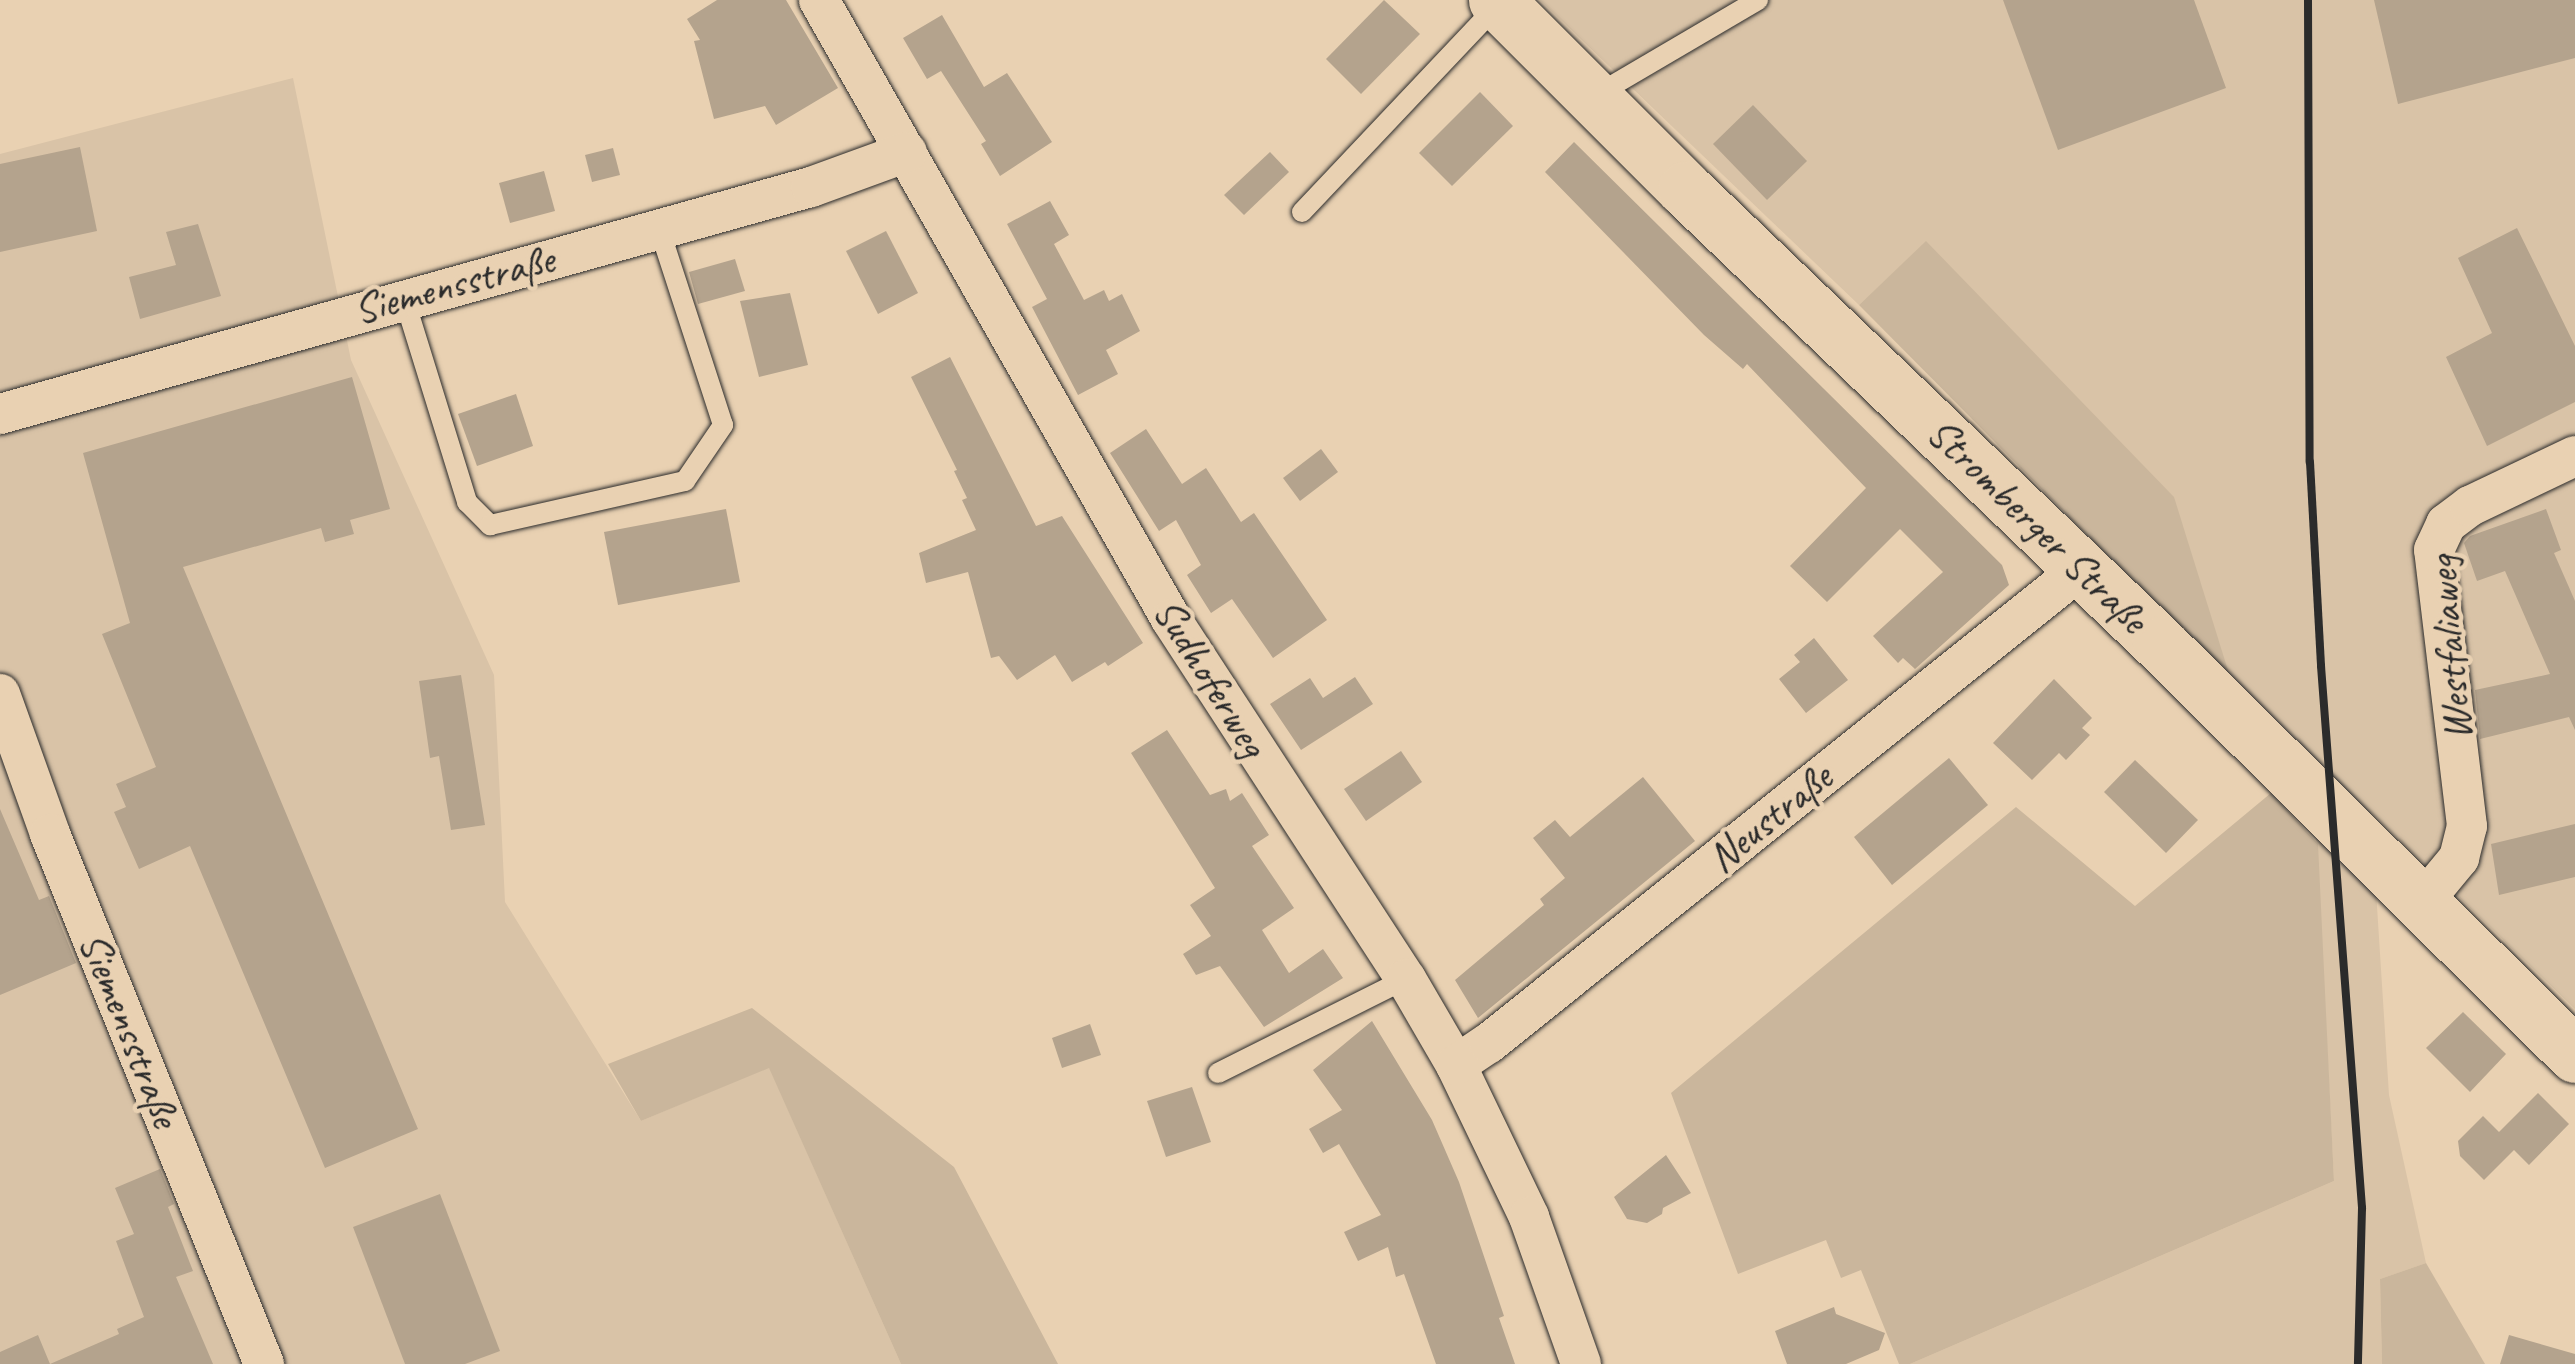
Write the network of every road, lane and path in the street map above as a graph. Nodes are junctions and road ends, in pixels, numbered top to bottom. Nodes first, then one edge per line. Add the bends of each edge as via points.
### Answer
1 (819, 0) edge
2 (1758, 0) edge
3 (1497, 2) edge
4 (1593, 97) junction
5 (907, 152) junction
6 (1302, 212) dead end
7 (659, 228) junction
8 (404, 298) junction
9 (0, 414) edge
10 (2575, 456) edge
11 (2082, 568) junction
12 (0, 694) edge
13 (2421, 904) junction
14 (1406, 979) junction
15 (2575, 1055) edge
16 (1456, 1065) junction
17 (1218, 1073) dead end
18 (264, 1364) edge
19 (1581, 1364) edge

1 - 5 street, Sudhoferweg
2 - 4 lane
3 - 4 main road, Stromberger Straße
3 - 6 lane
4 - 11 main road, Stromberger Straße
5 - 7 street, Siemensstraße via 811,187
5 - 14 street, Sudhoferweg via 1171,619
7 - 8 street, Siemensstraße
7 - 8 lane via 723,425 685,481 490,525 467,502
8 - 9 street, Siemensstraße
10 - 13 street, Westfaliaweg via 2470,506 2446,524 2434,550 2467,826 2459,858
11 - 13 main road, Stromberger Straße
11 - 16 street, Neustraße
12 - 18 street, Siemensstraße
13 - 15 main road, Stromberger Straße
14 - 16 street, Sudhoferweg
14 - 17 lane
16 - 19 street, Sudhoferweg via 1530,1217

